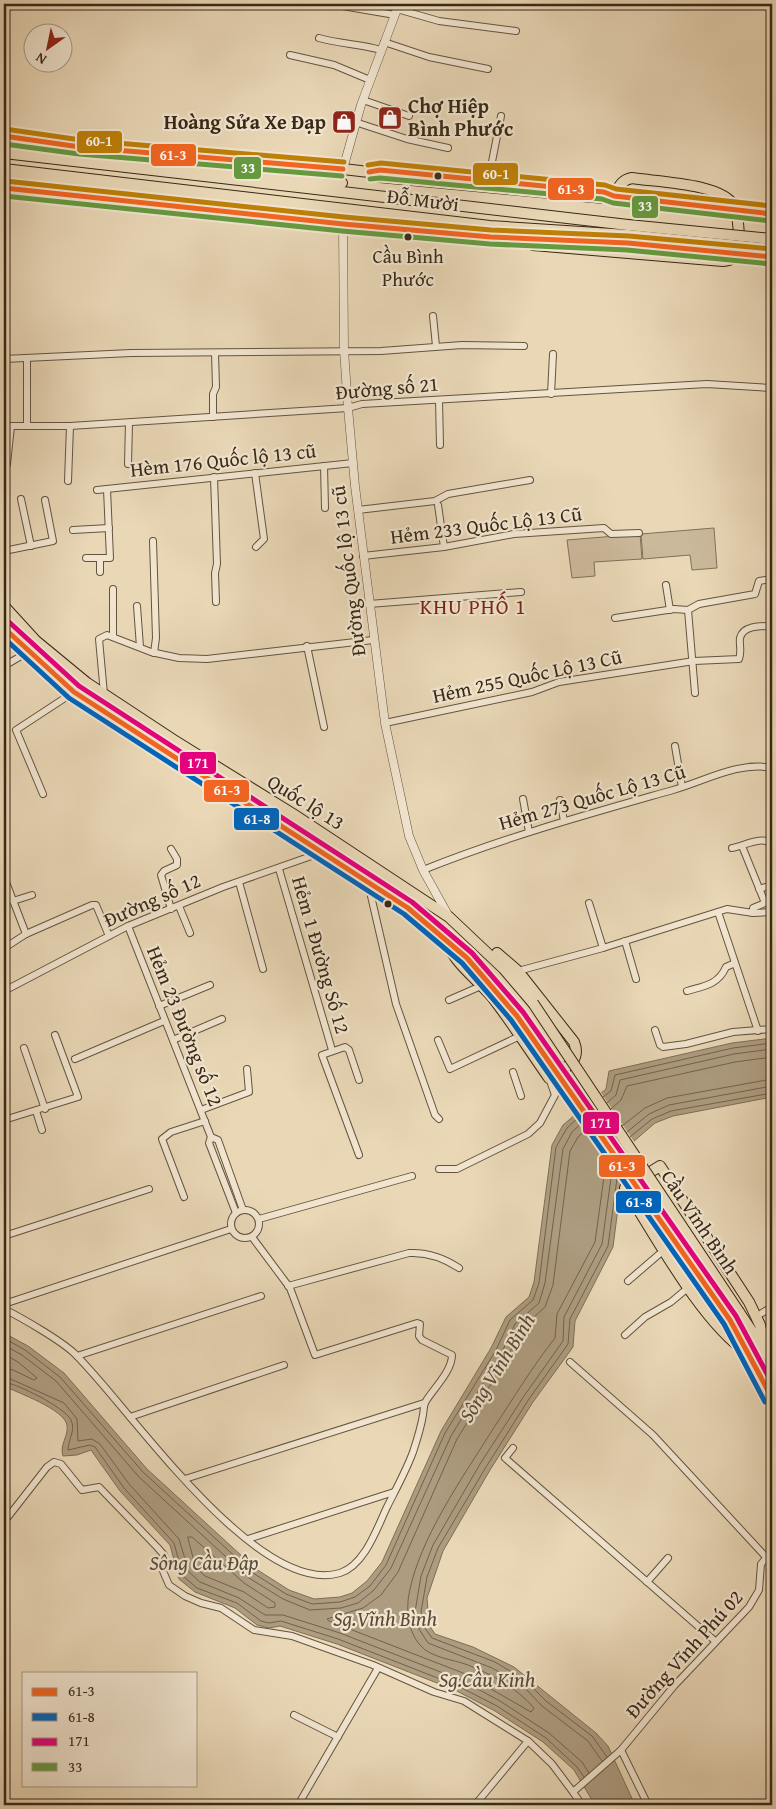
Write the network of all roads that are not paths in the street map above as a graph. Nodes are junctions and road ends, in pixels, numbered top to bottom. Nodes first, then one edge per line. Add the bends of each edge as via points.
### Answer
1 (331, 4) edge
2 (397, 9) edge
3 (516, 31) dead end
4 (319, 38) dead end
5 (383, 46) junction
6 (290, 56) dead end
7 (488, 69) dead end
8 (370, 80) junction
9 (363, 100) junction
10 (409, 116) dead end
11 (501, 116) dead end
12 (356, 122) junction
13 (4, 136) edge
14 (4, 146) edge
15 (448, 148) dead end
16 (4, 153) edge
17 (4, 169) edge
18 (343, 169) junction
19 (187, 170) junction
20 (369, 172) junction
21 (4, 176) edge
22 (488, 182) junction
23 (342, 187) junction
24 (4, 188) edge
25 (184, 195) junction
26 (614, 196) junction
27 (772, 214) edge
28 (344, 216) junction
29 (491, 231) junction
30 (628, 234) junction
31 (772, 239) edge
32 (772, 249) edge
33 (772, 257) edge
34 (433, 316) dead end
35 (436, 346) junction
36 (524, 346) dead end
37 (344, 350) junction
38 (215, 354) junction
39 (553, 354) dead end
40 (27, 358) junction
41 (4, 359) edge
42 (772, 388) edge
43 (551, 394) junction
44 (439, 400) junction
45 (348, 408) junction
46 (213, 417) junction
47 (129, 423) junction
48 (27, 425) junction
49 (4, 426) edge
50 (11, 426) junction
51 (70, 426) junction
52 (440, 445) dead end
53 (352, 463) junction
54 (7, 464) dead end
55 (128, 464) dead end
56 (324, 466) junction
57 (255, 473) junction
58 (214, 478) junction
59 (530, 480) dead end
60 (68, 481) dead end
61 (107, 489) junction
62 (97, 490) dead end
63 (21, 500) dead end
64 (45, 500) dead end
65 (438, 505) dead end
66 (324, 508) dead end
67 (358, 510) junction
68 (109, 528) junction
69 (73, 530) dead end
70 (640, 533) dead end
71 (153, 541) dead end
72 (30, 546) junction
73 (256, 547) dead end
74 (444, 547) junction
75 (4, 551) edge
76 (363, 556) junction
77 (86, 558) dead end
78 (100, 558) junction
79 (100, 572) dead end
80 (772, 579) edge
81 (666, 585) dead end
82 (113, 589) dead end
83 (521, 592) dead end
84 (216, 602) dead end
85 (369, 604) junction
86 (4, 606) edge
87 (137, 606) dead end
88 (670, 610) junction
89 (688, 610) junction
90 (615, 618) dead end
91 (772, 626) edge
92 (4, 628) edge
93 (113, 636) junction
94 (373, 640) junction
95 (306, 646) junction
96 (140, 648) junction
97 (28, 652) junction
98 (154, 653) junction
99 (694, 661) junction
100 (4, 666) edge
101 (74, 692) junction
102 (695, 693) dead end
103 (104, 694) junction
104 (385, 723) junction
105 (324, 727) dead end
106 (675, 746) dead end
107 (772, 768) edge
108 (682, 787) junction
109 (43, 794) dead end
110 (523, 799) dead end
111 (560, 800) dead end
112 (564, 821) junction
113 (529, 832) junction
114 (772, 844) edge
115 (742, 846) junction
116 (732, 848) dead end
117 (171, 849) dead end
118 (320, 853) junction
119 (279, 869) junction
120 (423, 870) junction
121 (4, 877) edge
122 (239, 882) junction
123 (368, 883) junction
124 (772, 885) edge
125 (759, 889) junction
126 (32, 895) dead end
127 (13, 901) junction
128 (589, 903) dead end
129 (179, 906) junction
130 (171, 909) junction
131 (718, 912) junction
132 (772, 912) edge
133 (753, 914) junction
134 (449, 917) junction
135 (128, 926) junction
136 (460, 926) junction
137 (190, 933) dead end
138 (26, 934) junction
139 (443, 934) junction
140 (109, 936) junction
141 (625, 941) junction
142 (6, 947) dead end
143 (603, 948) junction
144 (735, 963) junction
145 (263, 969) dead end
146 (518, 971) junction
147 (636, 978) dead end
148 (210, 984) dead end
149 (481, 986) junction
150 (4, 991) edge
151 (687, 991) dead end
152 (449, 1000) dead end
153 (533, 1003) joint
154 (159, 1006) junction
155 (517, 1016) joint
156 (222, 1019) dead end
157 (164, 1021) junction
158 (772, 1029) edge
159 (655, 1030) dead end
160 (758, 1031) junction
161 (55, 1035) dead end
162 (520, 1036) junction
163 (173, 1040) junction
164 (438, 1040) dead end
165 (24, 1048) dead end
166 (332, 1050) junction
167 (75, 1059) dead end
168 (247, 1069) dead end
169 (513, 1072) dead end
170 (549, 1078) junction
171 (358, 1080) dead end
172 (521, 1096) dead end
173 (45, 1108) junction
174 (201, 1110) junction
175 (36, 1111) junction
176 (4, 1118) edge
177 (439, 1119) dead end
178 (205, 1121) junction
179 (42, 1130) dead end
180 (211, 1137) junction
181 (359, 1155) dead end
182 (439, 1169) dead end
183 (412, 1176) dead end
184 (149, 1189) dead end
185 (184, 1197) dead end
186 (243, 1210) junction
187 (236, 1213) junction
188 (259, 1219) junction
189 (232, 1229) junction
190 (4, 1236) edge
191 (252, 1237) junction
192 (664, 1250) junction
193 (459, 1268) dead end
194 (628, 1281) dead end
195 (288, 1286) junction
196 (689, 1288) junction
197 (261, 1296) dead end
198 (4, 1304) edge
199 (772, 1306) edge
200 (4, 1309) edge
201 (757, 1316) junction
202 (626, 1335) dead end
203 (748, 1353) junction
204 (766, 1353) junction
205 (77, 1356) junction
206 (570, 1362) dead end
207 (772, 1362) edge
208 (284, 1365) dead end
209 (772, 1398) edge
210 (424, 1403) junction
211 (130, 1417) junction
212 (513, 1448) dead end
213 (185, 1479) junction
214 (394, 1492) junction
215 (5, 1517) edge
216 (248, 1539) junction
217 (772, 1551) edge
218 (766, 1557) junction
219 (668, 1558) dead end
220 (647, 1582) junction
221 (715, 1641) junction
222 (378, 1668) junction
223 (294, 1715) dead end
224 (338, 1737) junction
225 (528, 1741) junction
226 (619, 1752) junction
227 (573, 1792) junction
228 (298, 1805) edge
229 (475, 1805) edge
230 (582, 1805) edge
231 (648, 1805) edge

1 - 2 street
2 - 3 street via 447,23
2 - 5 street
4 - 5 street via 350,45
5 - 7 street
5 - 8 street
6 - 8 street via 334,65
8 - 9 street
9 - 10 street
9 - 12 street
11 - 22 street
12 - 15 street via 406,139
12 - 18 street
13 - 18 highway, Đỗ Mười via 80,146
14 - 19 highway
16 - 19 highway
17 - 25 highway
18 - 20 highway, Đỗ Mười
18 - 23 highway
19 - 23 highway, Đỗ Mười
20 - 22 highway, Đỗ Mười via 380,170
20 - 26 highway, Đỗ Mười via 390,178 604,198
21 - 25 highway
22 - 26 highway, Đỗ Mười via 604,192
23 - 30 highway, Đỗ Mười
24 - 28 highway, Đỗ Mười
25 - 28 highway, Đỗ Mười
26 - 27 highway, Đỗ Mười, bridge
26 - 29 highway via 620,184 632,178 714,191 729,199 734,206 739,246 735,258 723,261 519,244
28 - 29 highway, Đỗ Mười
28 - 29 highway, Đỗ Mười via 465,234
28 - 37 street, Đường Quốc lộ 13 cũ
29 - 30 highway, Đỗ Mười
30 - 31 highway, bridge
30 - 32 highway, bridge
30 - 33 highway, bridge
34 - 35 street
35 - 36 street
35 - 37 street via 381,351
37 - 38 street
37 - 45 street, Đường Quốc lộ 13 cũ
38 - 40 street via 131,353
38 - 46 street
39 - 43 street
40 - 41 street
40 - 48 street
42 - 43 street, Đường số 21 via 707,384
43 - 44 street, Đường số 21
44 - 45 street, Đường số 21 via 362,404
44 - 52 street
45 - 46 street, Đường số 21
45 - 53 street, Đường Quốc lộ 13 cũ
46 - 47 street, Đường số 21
47 - 51 street, Đường số 21
47 - 55 street
48 - 50 street, Đường số 21
48 - 51 street, Đường số 21
49 - 50 street, Đường số 21
50 - 54 street
51 - 60 street
53 - 56 street, Hèm 176 Quốc lộ 13 cũ
53 - 67 street, Đường Quốc lộ 13 cũ
56 - 57 street, Hèm 176 Quốc lộ 13 cũ
56 - 66 street
57 - 58 street, Hèm 176 Quốc lộ 13 cũ
57 - 73 street via 264,539
58 - 61 street, Hèm 176 Quốc lộ 13 cũ
58 - 84 street
59 - 67 street via 448,494 435,501
61 - 62 street, Hèm 176 Quốc lộ 13 cũ
61 - 68 street
63 - 72 street
64 - 72 street via 53,541
65 - 74 street
67 - 76 street, Đường Quốc lộ 13 cũ
68 - 69 street
68 - 78 street via 110,558
70 - 74 street, Hẻm 233 Quốc Lộ 13 Cũ via 611,534 604,528 514,534
71 - 98 street
72 - 75 street
74 - 76 street, Hẻm 233 Quốc Lộ 13 Cũ
76 - 85 street, Đường Quốc lộ 13 cũ
77 - 78 street
78 - 79 street
80 - 89 street via 759,581 754,594 699,604
81 - 88 street
82 - 93 street
83 - 85 street
85 - 94 street, Đường Quốc lộ 13 cũ
86 - 103 highway, Quốc lộ 13 via 36,641
87 - 96 street
88 - 89 street
88 - 90 street
89 - 99 street
91 - 99 street, Hẻm 255 Quốc Lộ 13 Cũ via 755,626 744,631 740,637 739,658
92 - 97 highway, Quốc lộ 13
93 - 96 street
93 - 103 street via 99,639
94 - 95 street
94 - 104 street, Đường Quốc lộ 13 cũ
95 - 98 street via 207,659
95 - 105 street
96 - 98 street
97 - 100 street
97 - 101 highway, Quốc lộ 13
99 - 102 street
99 - 104 street, Hẻm 255 Quốc Lộ 13 Cũ via 560,682 532,692
101 - 109 street via 16,730
101 - 118 highway, Quốc lộ 13
103 - 134 highway, Quốc lộ 13
104 - 120 street, Đường Quốc lộ 13 cũ via 409,836
106 - 108 street
107 - 108 street, Hẻm 273 Quốc Lộ 13 Cũ via 762,766 733,770
108 - 112 street, Hẻm 273 Quốc Lộ 13 Cũ
110 - 113 street
111 - 112 street
112 - 113 street, Hẻm 273 Quốc Lộ 13 Cũ
113 - 120 street, Hẻm 273 Quốc Lộ 13 Cũ via 484,845
114 - 115 street via 768,840 760,840
115 - 116 street
115 - 125 street
117 - 130 street via 177,865 161,875
118 - 119 street, Đường số 12
118 - 123 highway, Quốc lộ 13
119 - 122 street, Đường số 12
119 - 166 street, Hẻm 1 Đường Số 12
120 - 134 street, Đường Quốc lộ 13 cũ
121 - 127 street
122 - 129 street, Đường số 12
122 - 145 street
123 - 139 highway, Quốc lộ 13
123 - 177 street via 400,1019 435,1116
124 - 125 street
125 - 133 street via 765,903 754,908
126 - 127 street
127 - 138 street
128 - 143 street
129 - 130 street, Đường số 12
129 - 137 street
130 - 135 street, Đường số 12
131 - 133 street via 727,909
131 - 141 street
131 - 144 street
132 - 133 street
134 - 136 highway, Quốc lộ 13
135 - 140 street, Đường số 12
135 - 154 street, Hẻm 23 Đường số 12
136 - 146 highway via 478,936
136 - 153 highway, Quốc lộ 13
138 - 140 street via 96,905
138 - 142 street
139 - 149 highway via 448,950
139 - 155 highway, Quốc lộ 13 via 496,986
140 - 150 street, Đường số 12
141 - 143 street
141 - 147 street
143 - 146 street
144 - 151 street via 726,967 713,984
144 - 160 street
146 - 170 highway via 578,1050 574,1060
148 - 154 street
149 - 152 street
149 - 162 highway
153 - 204 highway, Cầu Vĩnh Bình, bridge
154 - 157 street, Hẻm 23 Đường số 12
155 - 203 highway, Cầu Vĩnh Bình, bridge via 730,1320
156 - 163 street
157 - 163 street, Hẻm 23 Đường số 12
157 - 167 street
158 - 160 street
159 - 160 street via 663,1047 734,1032
161 - 173 street via 78,1097
162 - 164 street via 450,1070
162 - 170 highway
163 - 174 street, Hẻm 23 Đường số 12
165 - 173 street
166 - 171 street, Hẻm 1 Đường Số 12 via 345,1047 349,1050
166 - 181 street, Hẻm 1 Đường Số 12 via 322,1055
168 - 174 street via 249,1092
169 - 172 street
170 - 182 street via 555,1095 540,1123 528,1134 457,1169
173 - 175 street
174 - 178 street, Hẻm 23 Đường số 12
175 - 176 street
175 - 179 street
178 - 180 street, Hẻm 23 Đường số 12
178 - 185 street via 171,1132 162,1139
180 - 186 street via 218,1140
180 - 187 street via 209,1143
183 - 188 street
184 - 190 street
186 - 187 street
186 - 188 street via 254,1212
187 - 189 street via 232,1218
188 - 191 street via 260,1227
189 - 191 street via 238,1237
189 - 198 street
191 - 195 street
192 - 194 street
192 - 196 highway
192 - 201 highway via 625,1188 660,1166
193 - 195 street via 421,1252 408,1253
195 - 210 street via 315,1356 420,1324 422,1340 452,1356
196 - 202 street via 645,1317
196 - 203 highway via 719,1327
197 - 205 street
199 - 201 street
200 - 205 street
201 - 204 highway
203 - 209 highway, Cầu Vĩnh Bình
204 - 207 highway, Cầu Vĩnh Bình
205 - 211 street
206 - 218 street via 653,1435
208 - 211 street
210 - 213 street
210 - 214 street via 424,1415 413,1453
211 - 213 street
212 - 220 street via 505,1458
213 - 216 street
214 - 216 street
214 - 216 street via 360,1559 340,1573 323,1574 294,1568
215 - 222 street via 47,1467 58,1462 82,1490 99,1487 157,1547 164,1555 163,1571 169,1585 185,1596 221,1608 254,1630 292,1636
217 - 218 street
218 - 221 street, Đường Vĩnh Phú 02 via 761,1564 760,1590 755,1600
219 - 220 street
220 - 221 street
221 - 226 street, Đường Vĩnh Phú 02
222 - 224 street
222 - 225 street via 434,1692 464,1700
223 - 224 street
224 - 228 street
225 - 227 street via 552,1764
225 - 229 street
226 - 227 street, Đường Vĩnh Phú 02
226 - 231 street
227 - 230 street

